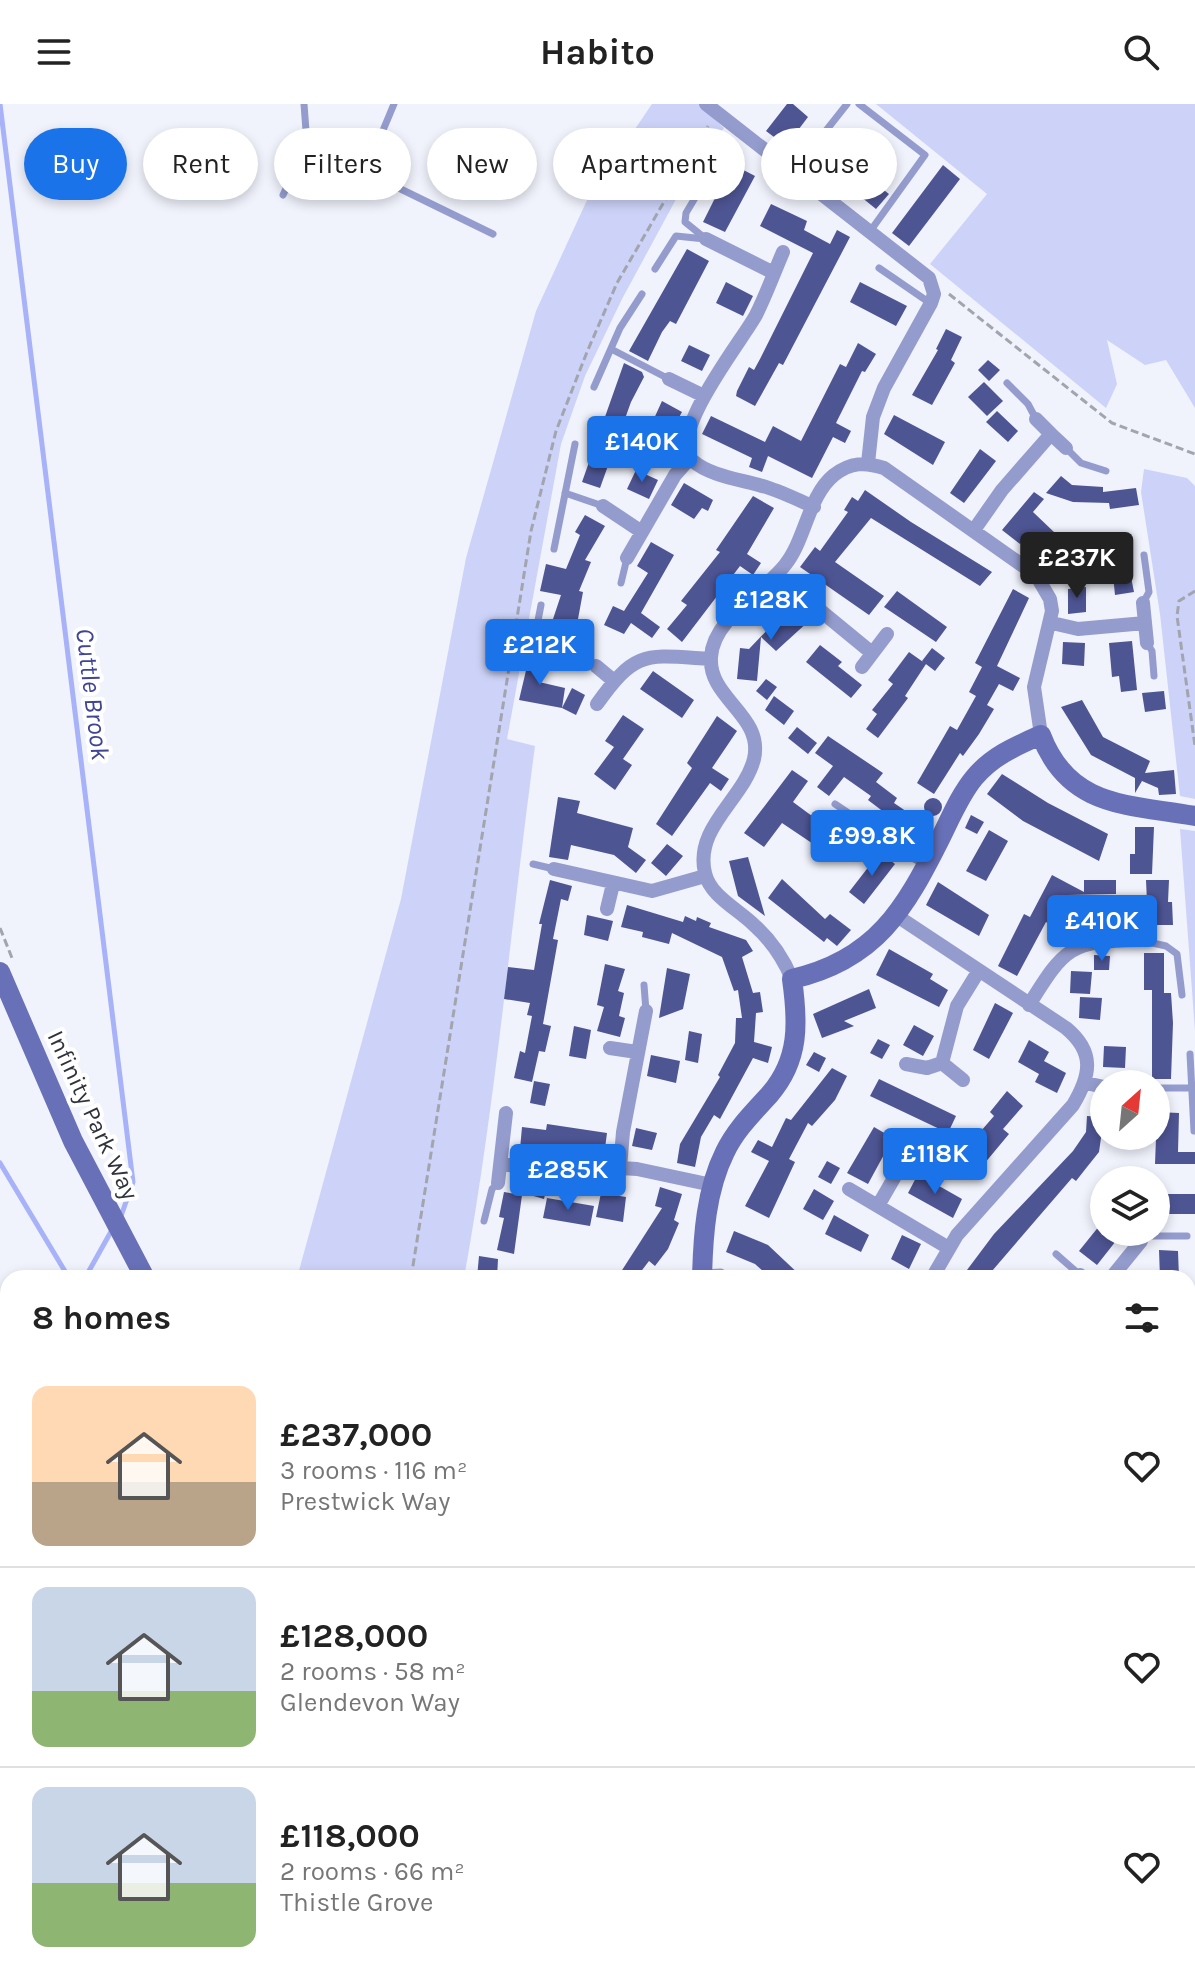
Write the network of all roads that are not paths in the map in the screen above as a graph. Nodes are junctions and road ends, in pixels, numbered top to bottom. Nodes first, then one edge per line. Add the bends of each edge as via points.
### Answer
1 (304, 104) edge
2 (394, 104) edge
3 (847, 104) edge
4 (859, 104) edge
5 (712, 109) edge
6 (306, 128) edge
7 (828, 128) edge
8 (761, 146) edge
9 (694, 200) edge
10 (832, 200) edge
11 (871, 230) junction
12 (493, 234) dead end
13 (706, 239) junction
14 (783, 252) dead end
15 (879, 268) dead end
16 (655, 269) dead end
17 (774, 273) junction
18 (642, 294) dead end
19 (931, 303) junction
20 (613, 350) junction
21 (669, 379) joint
22 (1007, 383) dead end
23 (594, 387) dead end
24 (704, 396) junction
25 (1036, 419) joint
26 (1051, 434) junction
27 (575, 444) dead end
28 (1066, 448) joint
29 (690, 458) junction
30 (868, 463) junction
31 (1106, 471) dead end
32 (565, 493) junction
33 (603, 506) joint
34 (814, 507) junction
35 (974, 530) junction
36 (642, 532) junction
37 (554, 549) dead end
38 (1144, 555) dead end
39 (627, 558) joint
40 (777, 575) junction
41 (621, 583) dead end
42 (1143, 603) joint
43 (541, 605) dead end
44 (1052, 623) junction
45 (1145, 623) junction
46 (887, 634) dead end
47 (1147, 643) joint
48 (872, 653) junction
49 (710, 659) junction
50 (596, 666) joint
51 (862, 667) dead end
52 (1154, 676) dead end
53 (614, 681) junction
54 (597, 704) dead end
55 (1041, 735) junction
56 (835, 804) dead end
57 (1195, 816) edge
58 (893, 843) joint
59 (928, 863) junction
60 (533, 864) dead end
61 (554, 869) joint
62 (705, 876) junction
63 (613, 884) junction
64 (607, 909) dead end
65 (1108, 914) dead end
66 (897, 916) junction
67 (1139, 940) joint
68 (1108, 941) junction
69 (0, 972) edge
70 (978, 972) junction
71 (792, 979) junction
72 (644, 985) dead end
73 (1182, 995) dead end
74 (1029, 1005) junction
75 (646, 1011) joint
76 (610, 1048) dead end
77 (637, 1052) junction
78 (1190, 1054) dead end
79 (942, 1063) junction
80 (906, 1064) dead end
81 (963, 1080) dead end
82 (1086, 1083) junction
83 (1090, 1084) edge
84 (1170, 1088) edge
85 (1190, 1088) junction
86 (506, 1113) dead end
87 (1194, 1131) edge
88 (906, 1158) dead end
89 (502, 1164) junction
90 (620, 1168) junction
91 (894, 1178) joint
92 (498, 1183) joint
93 (712, 1185) junction
94 (849, 1189) dead end
95 (879, 1204) junction
96 (484, 1221) dead end
97 (1170, 1236) edge
98 (1187, 1236) dead end
99 (1137, 1246) edge
100 (947, 1247) junction
101 (1056, 1254) dead end
102 (141, 1270) edge
103 (703, 1270) edge
104 (936, 1270) edge
105 (1075, 1270) edge
106 (1117, 1270) edge

1 - 6 lane
2 - 12 lane via 371,159 374,176
3 - 7 lane
4 - 11 lane via 925,155
5 - 8 street
9 - 13 lane via 685,222
10 - 11 street
11 - 19 street via 929,278
13 - 16 lane via 676,236
13 - 17 street
14 - 17 street
15 - 19 lane
17 - 24 street via 741,340
18 - 20 lane
19 - 30 street via 884,388 873,417
20 - 21 lane
20 - 23 lane
21 - 24 street
22 - 25 lane
24 - 29 street via 687,437
25 - 26 street
26 - 28 street
26 - 35 street
27 - 32 lane
28 - 31 lane via 1081,463
29 - 34 street
29 - 36 street
30 - 34 street via 855,463 833,476
30 - 35 street via 884,468
32 - 33 lane
32 - 37 lane
33 - 36 street
34 - 40 street via 799,546
35 - 44 street via 1036,575 1050,599
36 - 39 street
38 - 42 lane via 1149,592
39 - 41 lane
40 - 48 street
40 - 49 street via 717,636
42 - 45 street
43 - 50 lane via 538,645
44 - 45 street via 1078,629
44 - 55 street via 1034,687
45 - 47 street
46 - 48 street
47 - 52 lane
48 - 51 street
49 - 53 street via 641,659
49 - 62 street via 718,688 748,721 755,745 749,771 709,836
50 - 53 street
53 - 54 street
55 - 57 street via 1061,770 1092,794 1119,806
55 - 59 street via 1005,751 974,778
56 - 58 lane
58 - 59 street
59 - 66 street
60 - 61 lane
61 - 63 street
62 - 63 street via 652,891
62 - 71 street via 768,939
63 - 64 street
65 - 68 street
66 - 70 street
66 - 71 street via 847,960
67 - 68 street
67 - 73 lane via 1177,954
68 - 74 street via 1068,951
69 - 102 street, Infinity Park Way via 73,1141
70 - 74 street
70 - 79 street via 957,1006
71 - 93 street via 797,1035 787,1069 733,1137
72 - 75 lane
74 - 82 street via 1076,1036 1087,1057
75 - 77 street
76 - 77 street
77 - 90 street
78 - 85 lane
79 - 80 street via 927,1068
79 - 81 street
82 - 83 street
82 - 100 street via 1073,1105
84 - 85 lane
85 - 87 lane
86 - 89 street
88 - 91 lane
89 - 90 street via 585,1176
89 - 92 street
90 - 93 street
91 - 95 street
92 - 96 lane
93 - 103 street
94 - 95 street
95 - 100 street
97 - 98 lane
99 - 106 street
100 - 104 street
101 - 105 lane

